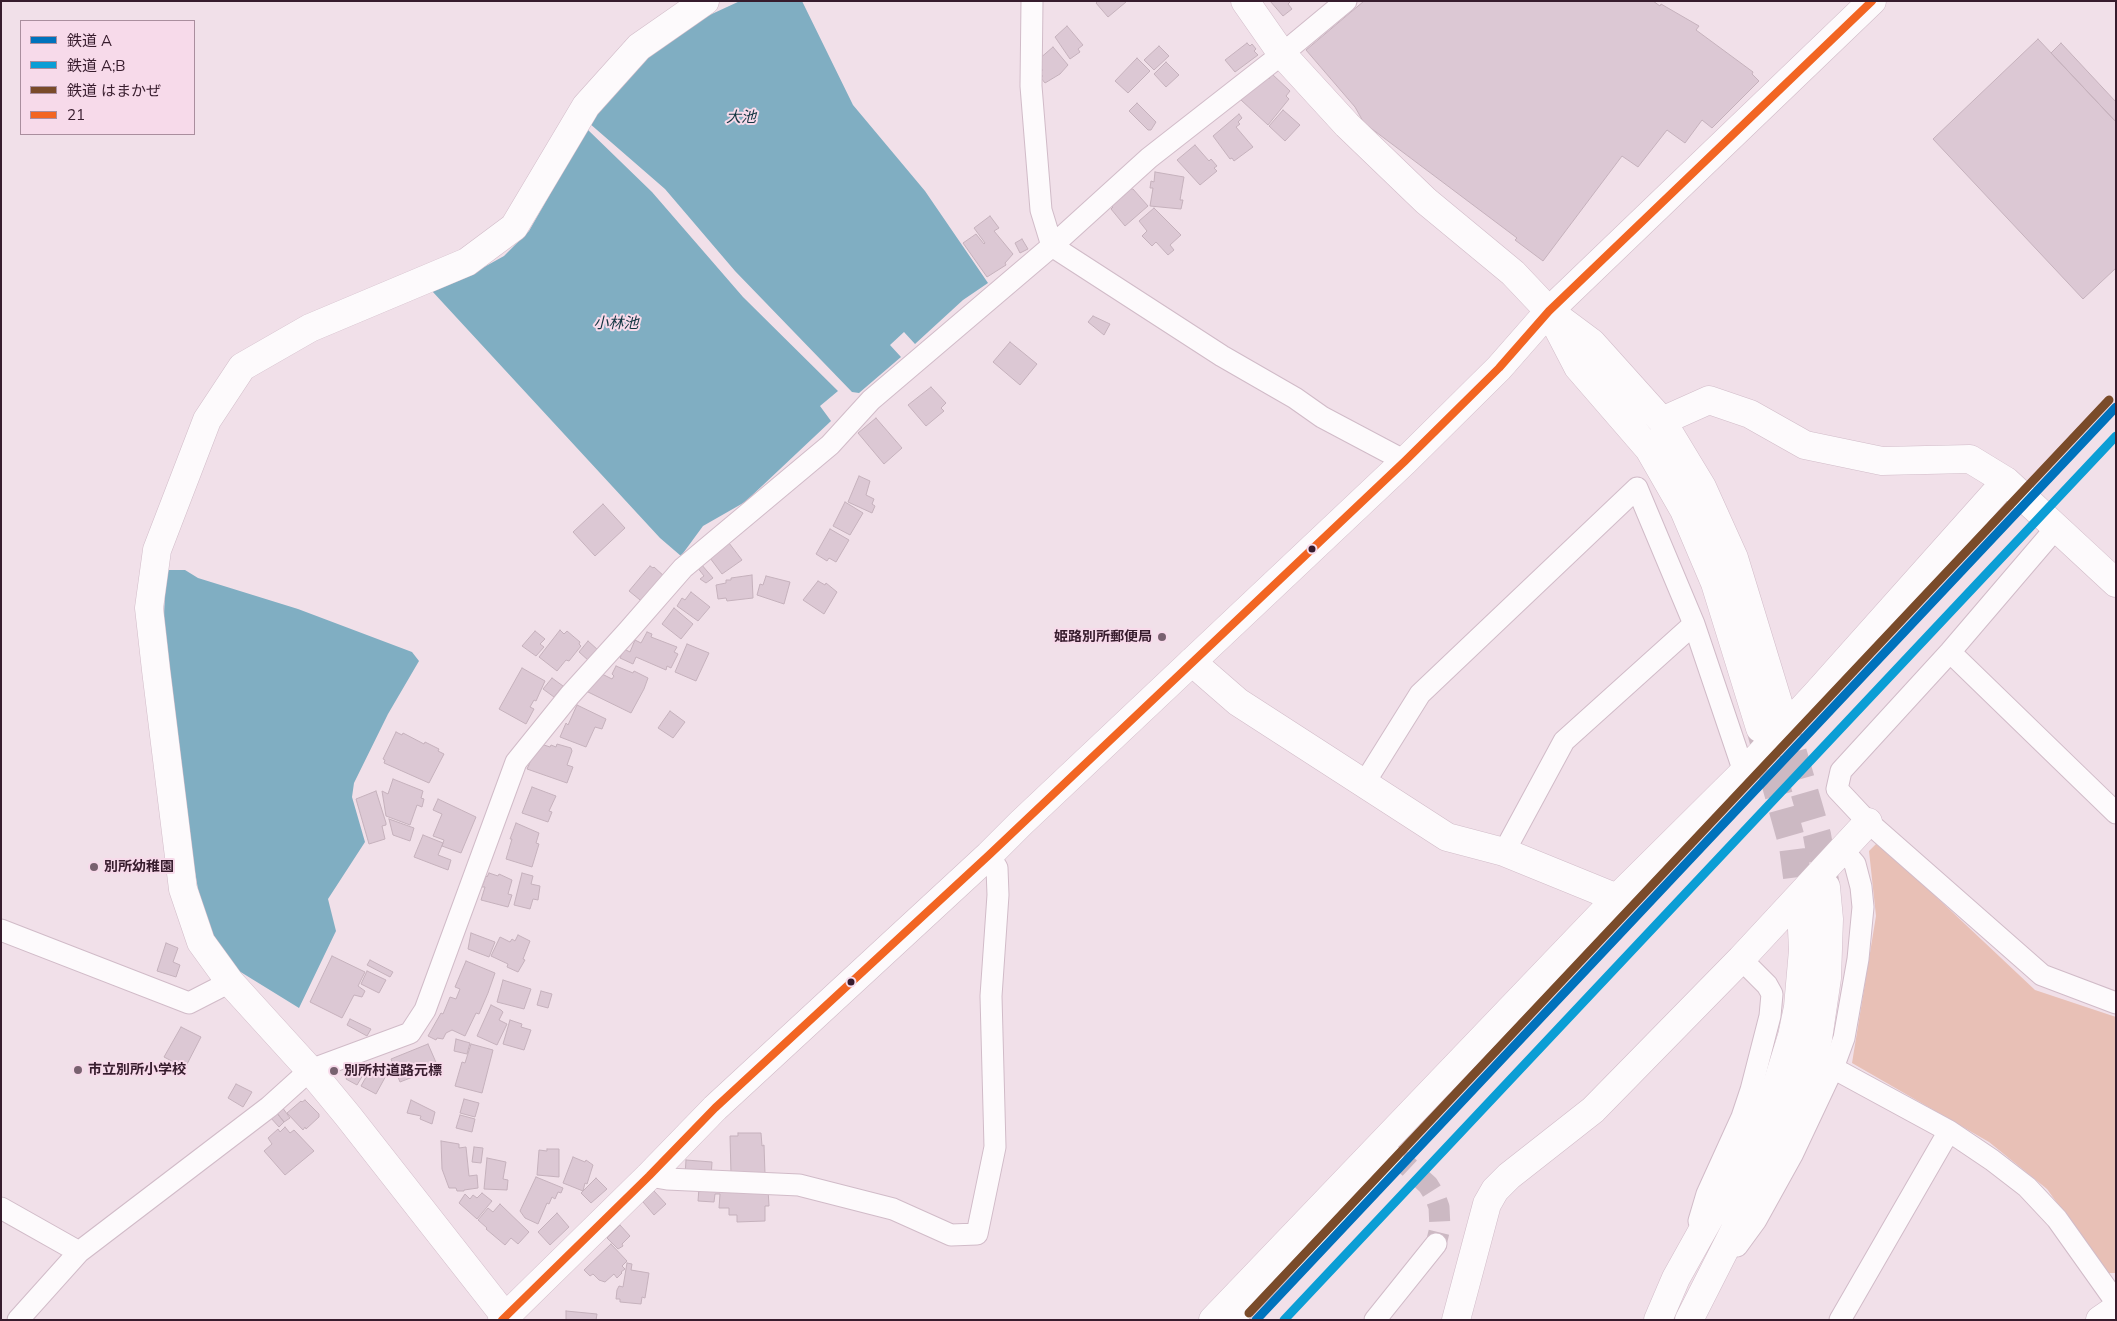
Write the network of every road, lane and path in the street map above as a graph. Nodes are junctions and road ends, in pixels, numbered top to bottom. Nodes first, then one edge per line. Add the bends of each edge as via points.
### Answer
1 (705, 1) edge
2 (1032, 1) edge
3 (1245, 1) edge
4 (1346, 1) edge
5 (1872, 1) edge
6 (1282, 54) junction
7 (1052, 246) junction
8 (1549, 311) junction
9 (1662, 422) junction
10 (1404, 461) junction
11 (2006, 481) junction
12 (2056, 528) junction
13 (2116, 583) edge
14 (1694, 624) junction
15 (1950, 652) junction
16 (1192, 662) junction
17 (1781, 712) tunnel mouth
18 (1760, 728) tunnel mouth
19 (1744, 772) junction
20 (1365, 782) junction
21 (2116, 814) edge
22 (1868, 822) junction
23 (1843, 850) junction
24 (1504, 852) junction
25 (989, 855) junction
26 (1826, 887) tunnel mouth
27 (1617, 898) junction
28 (1801, 908) tunnel mouth
29 (1, 930) edge
30 (1741, 959) junction
31 (230, 982) junction
32 (2116, 1003) edge
33 (1833, 1068) junction
34 (310, 1070) junction
35 (1949, 1132) junction
36 (1393, 1156) dead end
37 (649, 1176) junction
38 (1, 1208) edge
39 (1436, 1244) tunnel mouth
40 (1692, 1246) junction
41 (79, 1252) junction
42 (1706, 1284) junction
43 (2116, 1302) edge
44 (2116, 1309) edge
45 (505, 1319) edge
46 (18, 1320) edge
47 (1213, 1320) edge
48 (1233, 1320) edge
49 (1376, 1320) edge
50 (1456, 1320) edge
51 (1658, 1320) edge
52 (1689, 1320) edge
53 (1840, 1320) edge
54 (2100, 1320) edge

1 - 31 main road via 639,47 586,106 514,227 467,262 310,328 242,367 207,420 157,550 149,608 183,889 202,942
2 - 7 street via 1031,86 1041,210
3 - 6 main road
4 - 6 street
5 - 8 main road
6 - 7 street via 1150,158
6 - 8 main road via 1347,125 1426,201 1513,273
7 - 10 street via 1222,356 1322,417
7 - 34 street via 871,400 830,445 683,568 570,695 516,762 425,1010 410,1033
8 - 9 main road via 1592,343
8 - 10 main road via 1499,368
8 - 18 main road via 1578,367 1649,449 1684,510 1715,583
9 - 11 main road via 1709,400 1750,414 1804,446 1882,461 1970,459
9 - 17 main road via 1702,487 1734,558
10 - 16 main road
11 - 12 main road
11 - 19 main road
12 - 13 main road
12 - 15 street
14 - 19 street
14 - 20 street via 1637,488 1420,694
14 - 24 street via 1564,741
15 - 21 street
15 - 22 street via 1841,771 1838,789
16 - 20 main road via 1238,702
16 - 25 main road
19 - 27 main road
20 - 24 main road via 1447,837
22 - 23 main road
22 - 32 street via 2042,975
23 - 30 main road
23 - 33 street via 1855,864 1861,887 1862,931 1844,1038
24 - 27 main road
25 - 37 main road via 715,1108
25 - 37 street via 997,868 998,895 991,996 994,1147 977,1234 951,1235 893,1209 799,1185 667,1180
26 - 42 main road via 1829,919 1827,978 1818,1039 1808,1073 1784,1133
27 - 47 main road
28 - 40 main road via 1801,978 1794,1026 1784,1063 1761,1123
29 - 31 street via 189,1003
30 - 40 street via 1772,994 1770,1016 1742,1117 1707,1194
30 - 50 main road via 1594,1110 1508,1176 1495,1190 1487,1204
31 - 34 main road
33 - 35 street
33 - 42 street via 1792,1155 1756,1220
34 - 41 street via 269,1107
34 - 45 main road
35 - 43 street via 2027,1187 2057,1219
35 - 53 street
36 - 48 street
37 - 45 main road
38 - 41 street
39 - 49 street
40 - 51 main road
41 - 46 street
42 - 52 main road
44 - 54 main road

